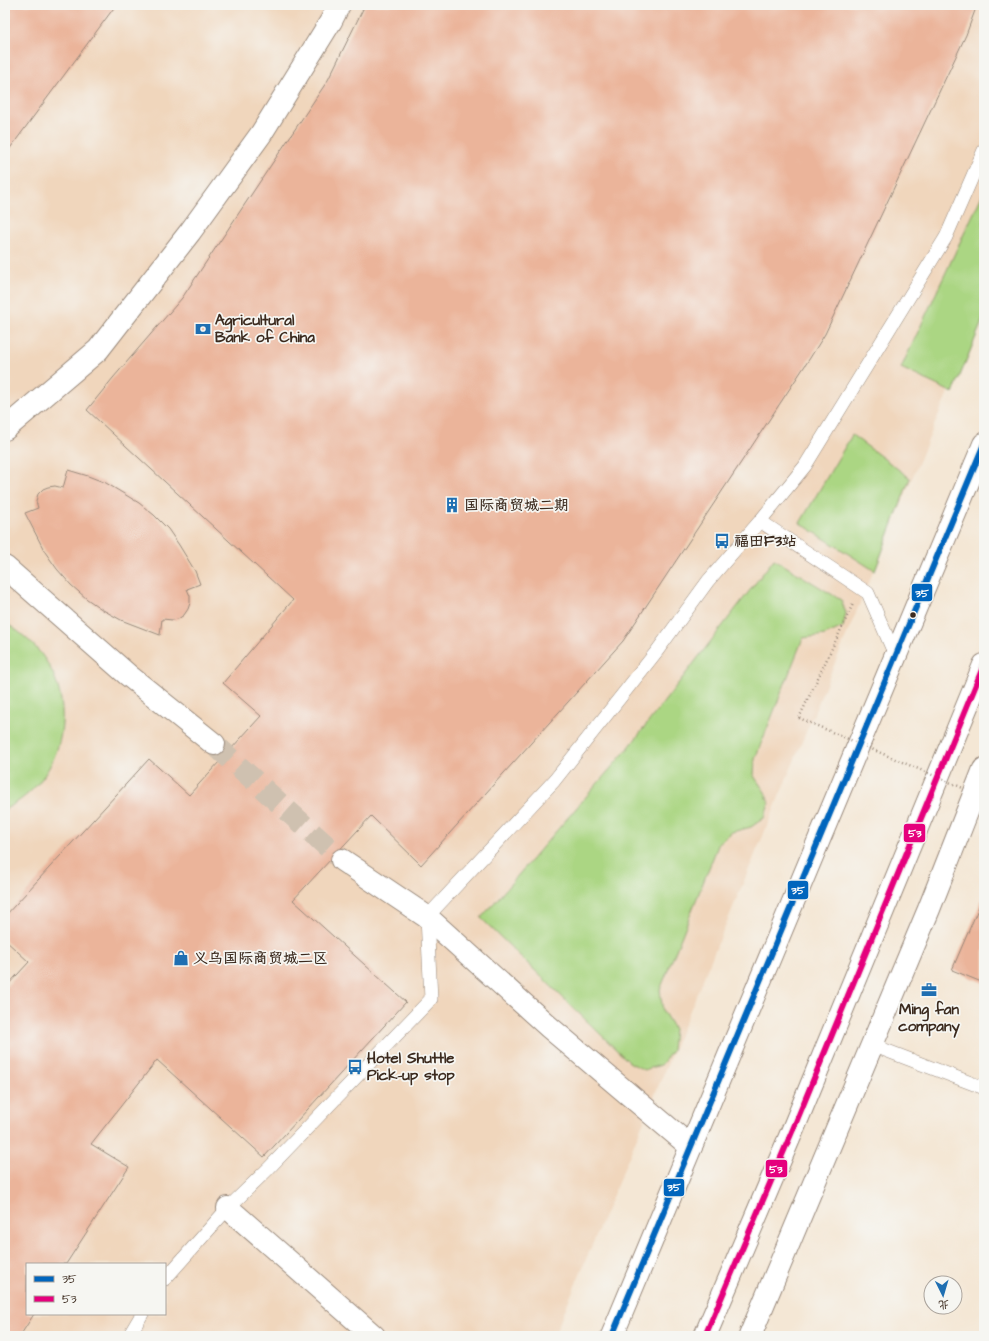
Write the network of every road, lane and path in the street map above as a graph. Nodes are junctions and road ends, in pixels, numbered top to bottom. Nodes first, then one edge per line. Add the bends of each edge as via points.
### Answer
1 (339, 5) edge
2 (984, 150) edge
3 (5, 429) edge
4 (984, 444) edge
5 (760, 521) junction
6 (5, 567) edge
7 (861, 588) junction
8 (896, 655) junction
9 (984, 665) edge
10 (214, 744) tunnel mouth
11 (984, 769) edge
12 (963, 788) dead end
13 (342, 860) tunnel mouth
14 (427, 917) junction
15 (872, 1044) junction
16 (984, 1088) edge
17 (691, 1147) junction
18 (228, 1208) junction
19 (166, 1278) edge
20 (141, 1315) edge
21 (129, 1336) edge
22 (374, 1336) edge
23 (612, 1336) edge
24 (705, 1336) edge
25 (750, 1336) edge

1 - 3 street via 261,134 190,232 103,344
2 - 5 lane via 946,237 805,466
4 - 8 street
5 - 7 lane
5 - 14 lane via 708,581 657,651 554,781
6 - 10 street via 128,675
7 - 8 lane via 868,593
7 - 12 path, bridge via 799,718
8 - 17 street
9 - 24 street
11 - 15 street
13 - 14 street
14 - 17 street via 549,1027
14 - 18 lane via 431,1000
15 - 16 lane
15 - 25 street
17 - 23 street
18 - 19 lane
18 - 22 street
20 - 21 lane

